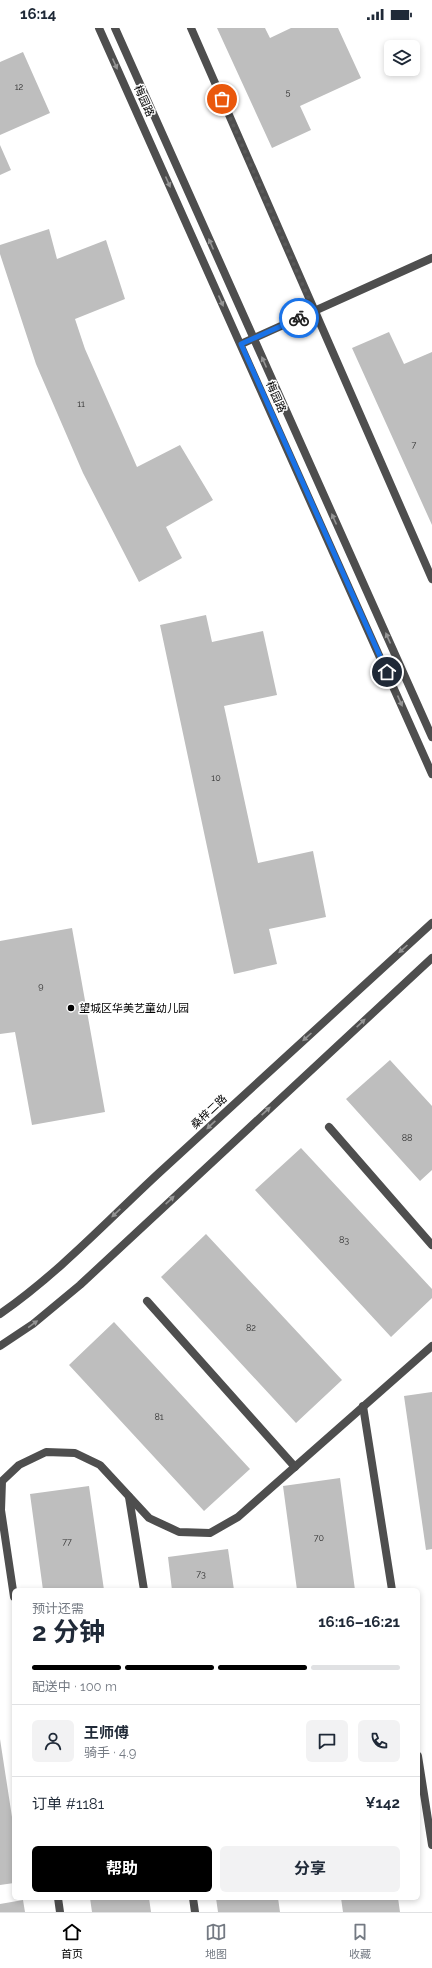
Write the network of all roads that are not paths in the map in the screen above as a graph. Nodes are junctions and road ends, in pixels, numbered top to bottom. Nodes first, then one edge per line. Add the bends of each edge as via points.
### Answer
1 (100, 28) edge
2 (115, 28) edge
3 (191, 28) edge
4 (432, 258) edge
5 (314, 311) junction
6 (254, 338) junction
7 (241, 344) junction
8 (432, 579) edge
9 (432, 737) edge
10 (432, 774) edge
11 (432, 923) edge
12 (432, 958) edge
13 (329, 1127) dead end
14 (432, 1245) edge
15 (146, 1301) dead end
16 (0, 1314) edge
17 (0, 1346) edge
18 (432, 1346) edge
19 (363, 1406) junction
20 (294, 1467) junction
21 (129, 1497) junction
22 (13, 1588) edge
23 (144, 1588) edge
24 (392, 1588) edge
25 (420, 1769) edge
26 (432, 1845) edge
27 (58, 1900) edge
28 (193, 1900) edge
29 (60, 1912) edge
30 (195, 1912) edge

1 -> 7 street, 梅园路
6 -> 2 street, 梅园路
3 - 5 street
4 - 5 street
5 - 6 street
5 - 8 street
6 - 7 street
9 -> 6 street, 梅园路
7 -> 10 street, 梅园路
11 -> 16 street, 桑梓二路 via 62,1264
17 -> 12 street via 33,1324 80,1285
13 - 14 street
15 - 20 street
18 - 19 street
19 - 20 street
19 - 24 street
20 - 21 street via 238,1517 210,1533 179,1532 148,1518
21 - 22 street via 100,1465 75,1453 46,1452 19,1465 2,1481 1,1510
21 - 23 street
25 - 26 street
27 - 29 street
28 - 30 street

